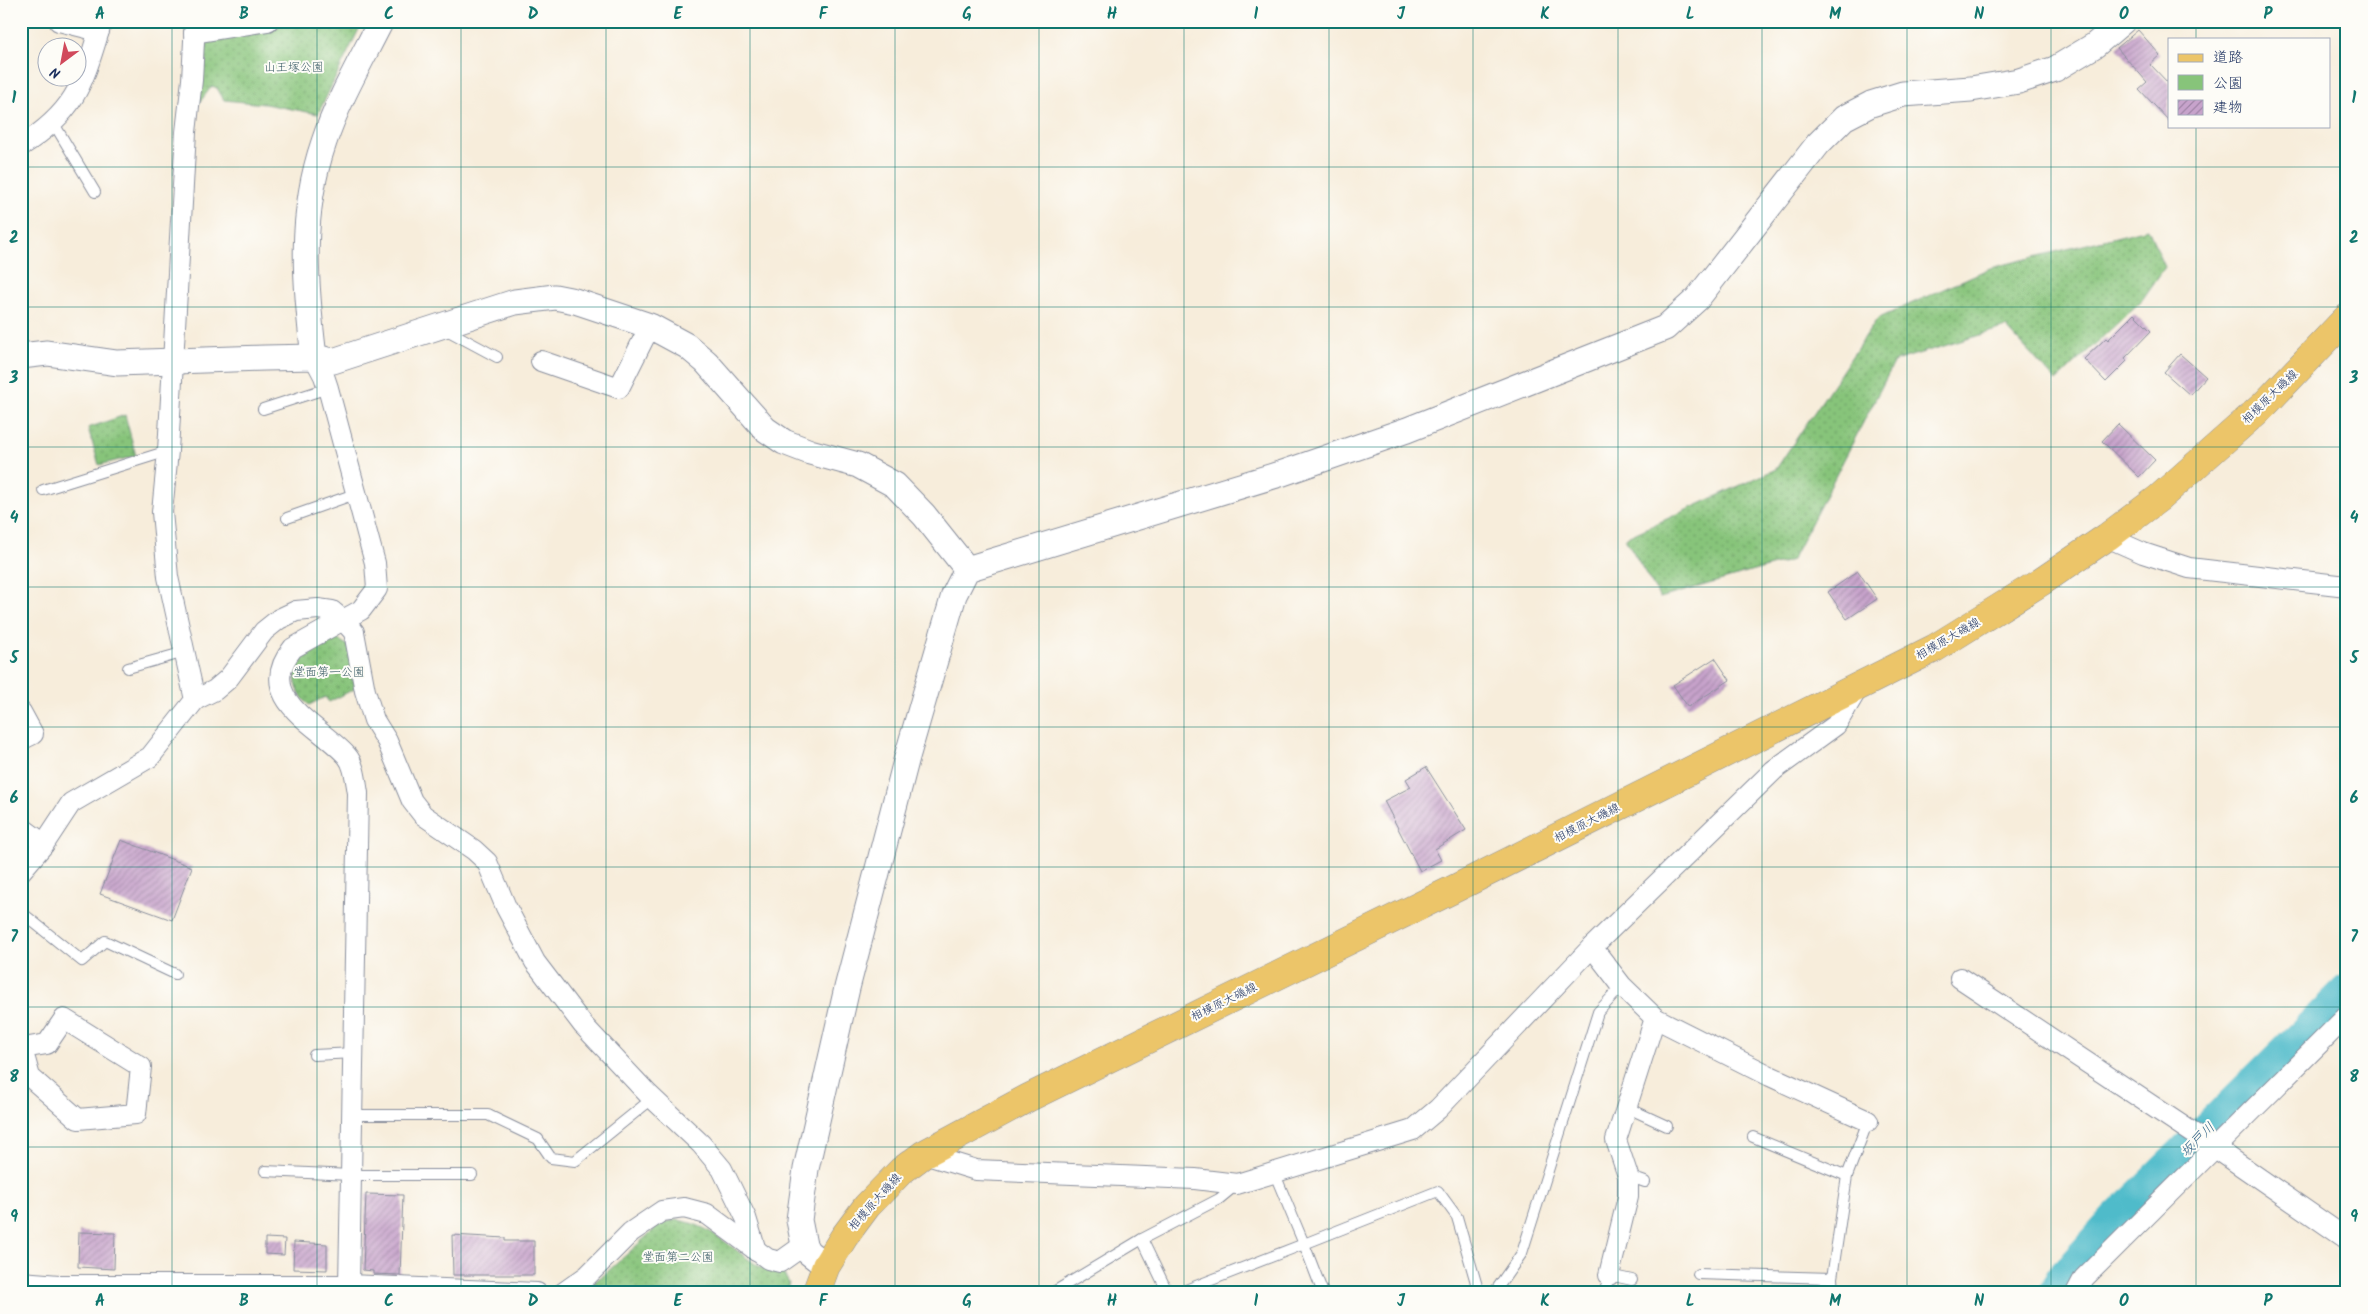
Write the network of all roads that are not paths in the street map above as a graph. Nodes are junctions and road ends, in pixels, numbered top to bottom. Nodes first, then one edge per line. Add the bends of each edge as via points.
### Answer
1 (59, 21) edge
2 (268, 21) edge
3 (381, 21) edge
4 (2123, 21) edge
5 (100, 26) edge
6 (195, 27) edge
7 (53, 122) junction
8 (21, 146) edge
9 (95, 192) dead end
10 (2347, 318) edge
11 (440, 326) junction
12 (650, 326) junction
13 (21, 356) edge
14 (314, 357) junction
15 (497, 357) dead end
16 (173, 362) junction
17 (552, 369) dead end
18 (328, 388) junction
19 (263, 409) dead end
20 (168, 451) junction
21 (43, 490) dead end
22 (355, 494) junction
23 (287, 518) dead end
24 (2107, 537) junction
25 (967, 570) junction
26 (2347, 586) edge
27 (344, 621) junction
28 (185, 652) junction
29 (128, 668) dead end
30 (1858, 688) junction
31 (195, 700) junction
32 (21, 712) edge
33 (21, 740) edge
34 (21, 827) edge
35 (44, 844) junction
36 (21, 871) edge
37 (21, 912) edge
38 (1592, 947) junction
39 (175, 974) dead end
40 (1960, 978) dead end
41 (1622, 986) junction
42 (2347, 1016) edge
43 (1655, 1018) junction
44 (22, 1046) edge
45 (354, 1053) junction
46 (314, 1055) dead end
47 (653, 1098) junction
48 (1628, 1108) junction
49 (352, 1115) junction
50 (1868, 1120) joint
51 (1667, 1126) dead end
52 (1753, 1137) dead end
53 (2214, 1148) junction
54 (924, 1154) junction
55 (265, 1171) dead end
56 (1274, 1172) junction
57 (472, 1174) dead end
58 (351, 1175) junction
59 (1847, 1176) junction
60 (1237, 1184) junction
61 (1142, 1239) junction
62 (2347, 1239) edge
63 (1304, 1244) junction
64 (804, 1245) junction
65 (756, 1251) junction
66 (1698, 1274) dead end
67 (1832, 1278) junction
68 (1632, 1280) dead end
69 (1607, 1281) joint
70 (21, 1282) edge
71 (820, 1282) edge
72 (349, 1285) junction
73 (537, 1293) edge
74 (563, 1293) edge
75 (1052, 1293) edge
76 (1168, 1293) edge
77 (1178, 1293) edge
78 (1323, 1293) edge
79 (1479, 1293) edge
80 (1494, 1293) edge
81 (1834, 1293) edge
82 (2076, 1293) edge

1 - 5 street
2 - 6 street
3 - 14 street via 331,125 316,170 304,255
4 - 25 street via 2095,45 2054,69 2019,81 1971,90 1903,94 1871,104 1844,118 1818,144 1698,299 1665,328 1407,430 1300,467
5 - 7 street via 82,84
6 - 16 street
7 - 8 street
7 - 9 lane
10 - 24 main road, 相模原大磯線 via 2250,417 2159,498
11 - 12 street via 515,302 555,297
11 - 14 street via 333,361
11 - 15 lane
12 - 17 street via 619,388
12 - 25 street via 669,334 706,362 765,429 784,442 858,465 895,485 924,515
13 - 16 street via 47,353 117,363
14 - 16 street
14 - 18 street
16 - 20 street
18 - 19 lane
18 - 22 street
20 - 21 lane
20 - 28 street via 162,512 167,568
22 - 23 lane
22 - 27 street via 375,563 377,589 362,610
24 - 26 street via 2189,568
24 - 30 main road, 相模原大磯線 via 1988,616
25 - 64 street via 954,595 906,757 848,988 806,1169 799,1220
27 - 31 street via 332,611 318,609 296,611 279,619 264,631 228,679
27 - 45 street via 293,648 286,657 280,680 281,690 297,713 348,757 358,793
27 - 47 street via 354,632 374,720 387,741 412,800 423,815 487,862 535,962 583,1025
28 - 29 lane
28 - 31 street
30 - 38 street via 1836,725 1774,770
30 - 54 main road, 相模原大磯線 via 1028,1098
31 - 35 street via 150,757 71,803
32 - 33 street via 33,734
34 - 35 street
35 - 36 street
37 - 39 lane via 82,962 105,941
38 - 41 street
38 - 56 street via 1438,1109 1413,1130
40 - 53 street
41 - 43 street
41 - 80 lane via 1598,1012 1522,1253
42 - 53 street
43 - 48 street
43 - 50 street via 1770,1076
44 - 44 street via 30,1077 78,1119 136,1114 141,1067 64,1019 47,1044
45 - 46 lane
45 - 49 street
47 - 49 lane via 575,1161 551,1158 538,1138 488,1115
47 - 65 street via 722,1169 746,1218
48 - 51 lane
48 - 69 street via 1616,1140 1637,1179 1628,1197
49 - 58 street
50 - 59 lane
52 - 59 lane
53 - 62 street
53 - 82 street via 2084,1278
54 - 60 street via 976,1170 1195,1179
54 - 71 main road, 相模原大磯線 via 901,1171 868,1206 844,1237
55 - 58 lane
56 - 60 street
56 - 63 lane
57 - 58 lane
58 - 72 street
59 - 67 lane
60 - 61 lane via 1219,1199
61 - 75 lane
61 - 76 lane
63 - 77 lane
63 - 78 lane
63 - 79 lane via 1438,1191 1457,1217
64 - 65 street via 780,1262
64 - 71 street
65 - 74 street via 707,1214 684,1208 662,1211 631,1232 587,1276
66 - 67 lane
67 - 81 lane
68 - 69 lane
70 - 72 street via 68,1285
72 - 73 street

